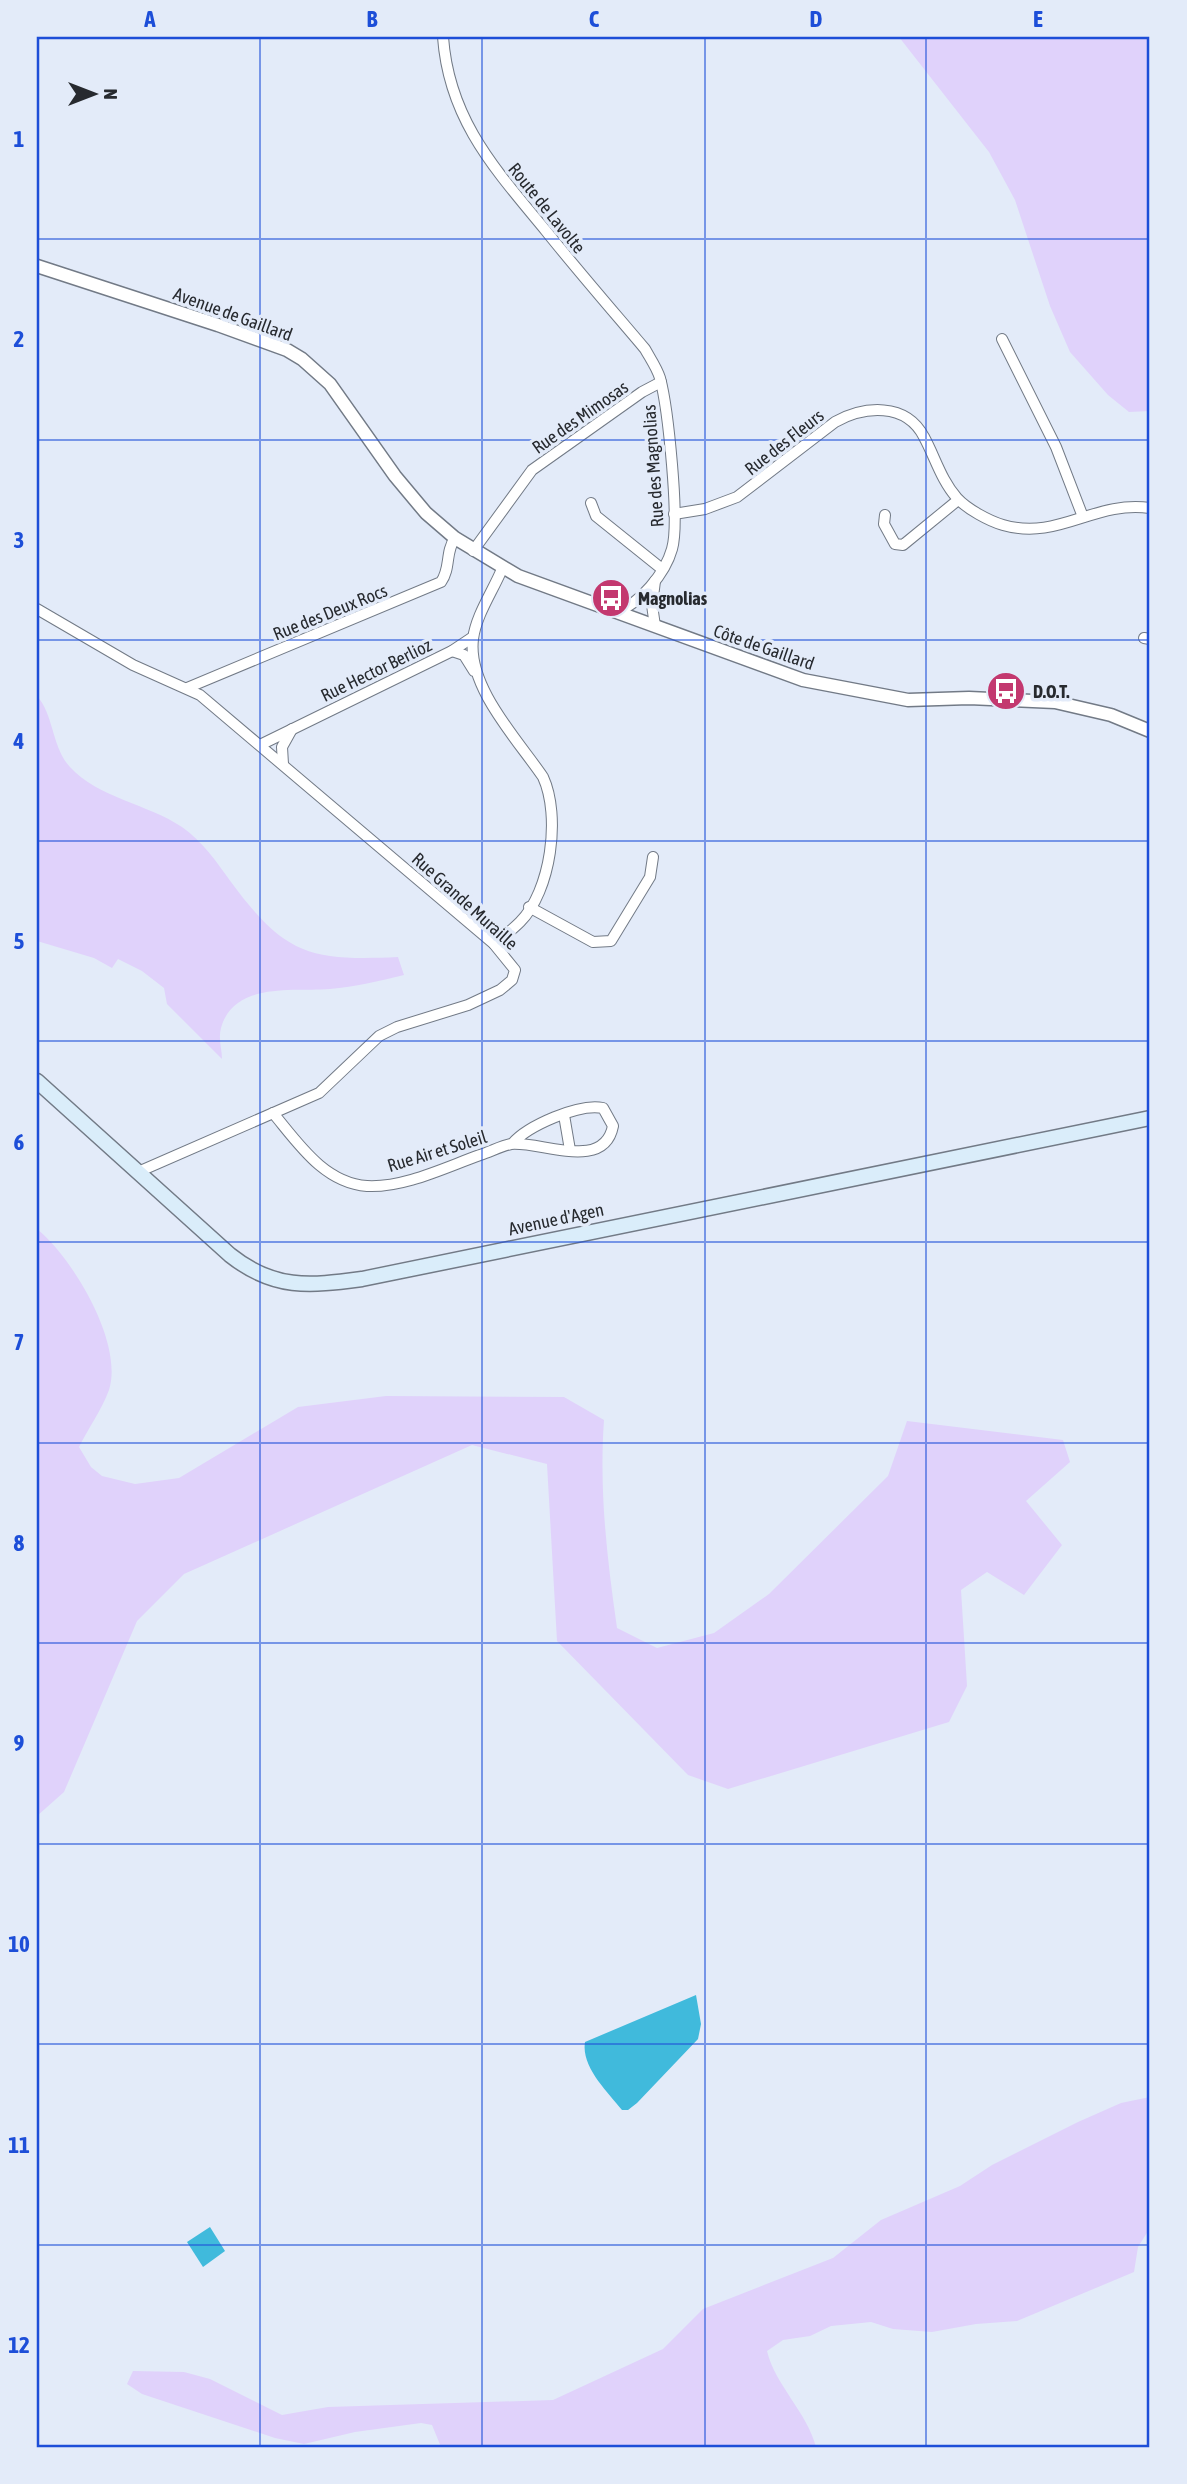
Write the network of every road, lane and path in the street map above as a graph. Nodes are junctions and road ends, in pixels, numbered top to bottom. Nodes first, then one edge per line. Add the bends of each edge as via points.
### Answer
1 (443, 37) edge
2 (37, 266) edge
3 (1002, 339) dead end
4 (661, 382) junction
5 (403, 486) joint
6 (958, 500) junction
7 (591, 503) dead end
8 (1150, 508) edge
9 (674, 514) junction
10 (885, 515) dead end
11 (1083, 517) junction
12 (455, 538) junction
13 (473, 551) junction
14 (502, 569) junction
15 (659, 573) junction
16 (37, 609) edge
17 (617, 612) junction
18 (655, 626) junction
19 (473, 637) junction
20 (452, 651) junction
21 (187, 688) junction
22 (485, 693) junction
23 (292, 728) junction
24 (1150, 731) edge
25 (260, 745) junction
26 (283, 764) junction
27 (653, 858) dead end
28 (529, 907) junction
29 (494, 944) junction
30 (37, 1081) edge
31 (273, 1113) junction
32 (564, 1115) junction
33 (1150, 1118) edge
34 (512, 1144) junction
35 (570, 1150) junction
36 (138, 1172) junction

1 - 4 street, Route de Lavolte via 461,114 485,156 645,349
2 - 5 street, Avenue de Gaillard via 287,350 302,359 330,384
3 - 11 street via 1056,447
4 - 9 street, Rue des Magnolias
4 - 13 street, Rue des Mimosas via 532,470
5 - 12 street, Côte de Gaillard
6 - 9 street, Rue des Fleurs via 923,434 909,419 870,408 835,422 737,497
6 - 10 street via 903,545 895,544 887,532
6 - 11 street, Rue des Fleurs via 992,521 1029,530
7 - 15 street via 596,516
8 - 11 street, Rue des Fleurs via 1126,505
9 - 15 street, Rue des Magnolias via 673,546
12 - 13 street, Côte de Gaillard
12 - 21 street, Rue des Deux Rocs via 442,582
13 - 14 street, Côte de Gaillard
14 - 17 street, Côte de Gaillard
14 - 19 street
15 - 17 street via 635,603
15 - 18 street, Rue des Magnolias via 652,605
16 - 21 street, Rue Grande Muraille via 133,665
17 - 18 street, Côte de Gaillard
18 - 24 street, Côte de Gaillard via 837,688 908,700 1055,702 1111,715
19 - 20 street, Rue Hector Berlioz
19 - 22 street
20 - 22 street via 464,655
20 - 23 street, Rue Hector Berlioz
21 - 25 street, Rue Grande Muraille
22 - 28 street via 550,791 554,826 550,852
23 - 25 street, Rue Hector Berlioz
23 - 26 street via 282,747
25 - 26 street, Rue Grande Muraille
26 - 29 street, Rue Grande Muraille
27 - 28 street via 650,877 611,941 593,942
28 - 29 street via 522,921
29 - 31 street, Rue Grande Muraille via 515,970 512,980 500,990 379,1036 319,1093
30 - 36 main road, Avenue d'Agen
31 - 34 street, Rue Air et Soleil via 321,1167 348,1182 368,1186 400,1182
31 - 36 street, Rue Grande Muraille
32 - 34 street, Rue Air et Soleil via 520,1135
32 - 35 street
32 - 35 street, Rue Air et Soleil via 598,1107 608,1114 613,1126 610,1140 601,1149
33 - 36 main road, Avenue d'Agen via 335,1283 290,1285 266,1278 247,1267
34 - 35 street, Rue Air et Soleil

